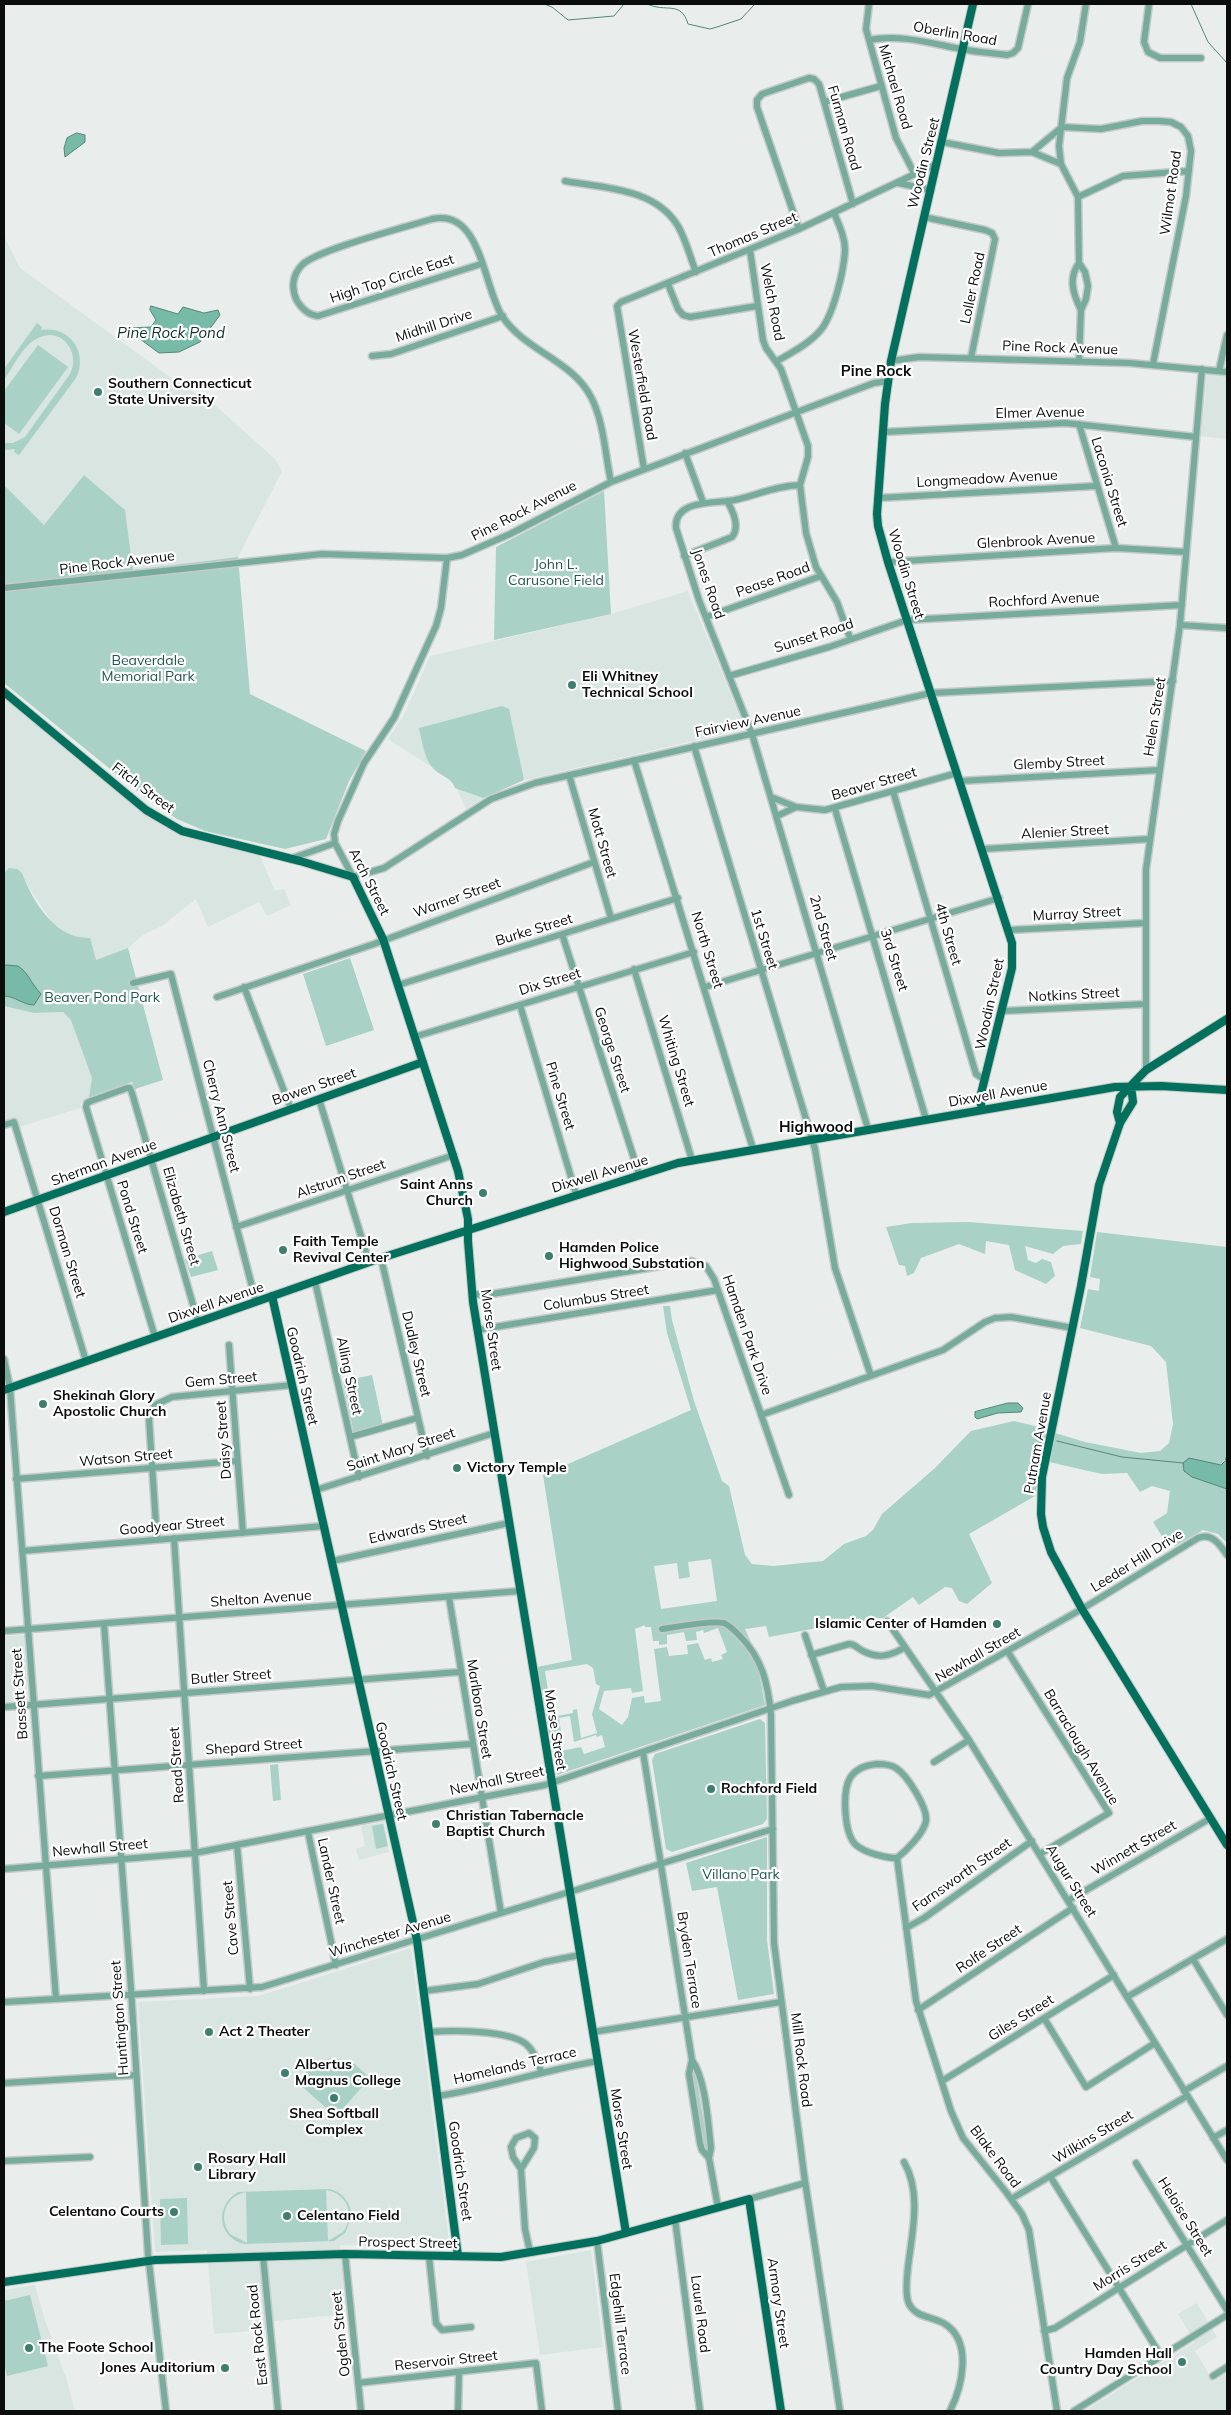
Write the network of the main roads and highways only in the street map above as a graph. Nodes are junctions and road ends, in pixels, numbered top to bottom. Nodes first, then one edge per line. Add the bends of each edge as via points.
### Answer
1 (973, 4) edge
2 (4, 692) edge
3 (353, 877) joint
4 (1227, 1019) edge
5 (423, 1062) junction
6 (1131, 1086) junction
7 (1227, 1090) edge
8 (982, 1110) junction
9 (1120, 1123) junction
10 (213, 1137) joint
11 (4, 1212) edge
12 (468, 1230) junction
13 (272, 1296) junction
14 (7, 1389) edge
15 (1227, 1845) edge
16 (749, 2199) joint
17 (626, 2233) junction
18 (458, 2256) junction
19 (4, 2282) edge
20 (781, 2411) edge

1 - 8 main road, Woodin Street via 891,361 878,526 1012,944 1013,963 980,1098
2 - 3 main road, Fitch Street via 146,810 182,831
3 - 5 main road, Arch Street via 384,940
4 - 6 main road via 1146,1070
5 - 10 main road, Bowen Street
5 - 12 main road, Arch Street via 454,1155
6 - 7 main road, Dixwell Avenue
6 - 8 main road, Dixwell Avenue
6 - 9 main road, Putnam Avenue via 1133,1102
6 - 9 main road, Putnam Avenue via 1117,1103
8 - 12 main road, Dixwell Avenue via 692,1160
9 - 15 main road, Putnam Avenue via 1099,1185 1040,1500 1046,1540 1082,1609
10 - 11 main road, Sherman Avenue
12 - 13 main road, Dixwell Avenue
12 - 17 main road, Morse Street via 477,1330
13 - 14 main road, Dixwell Avenue
13 - 18 main road, Goodrich Street via 417,1940
16 - 17 main road, Prospect Street
16 - 20 main road, Armory Street
17 - 18 main road, Prospect Street via 501,2257
18 - 19 main road, Prospect Street via 346,2254 149,2261

